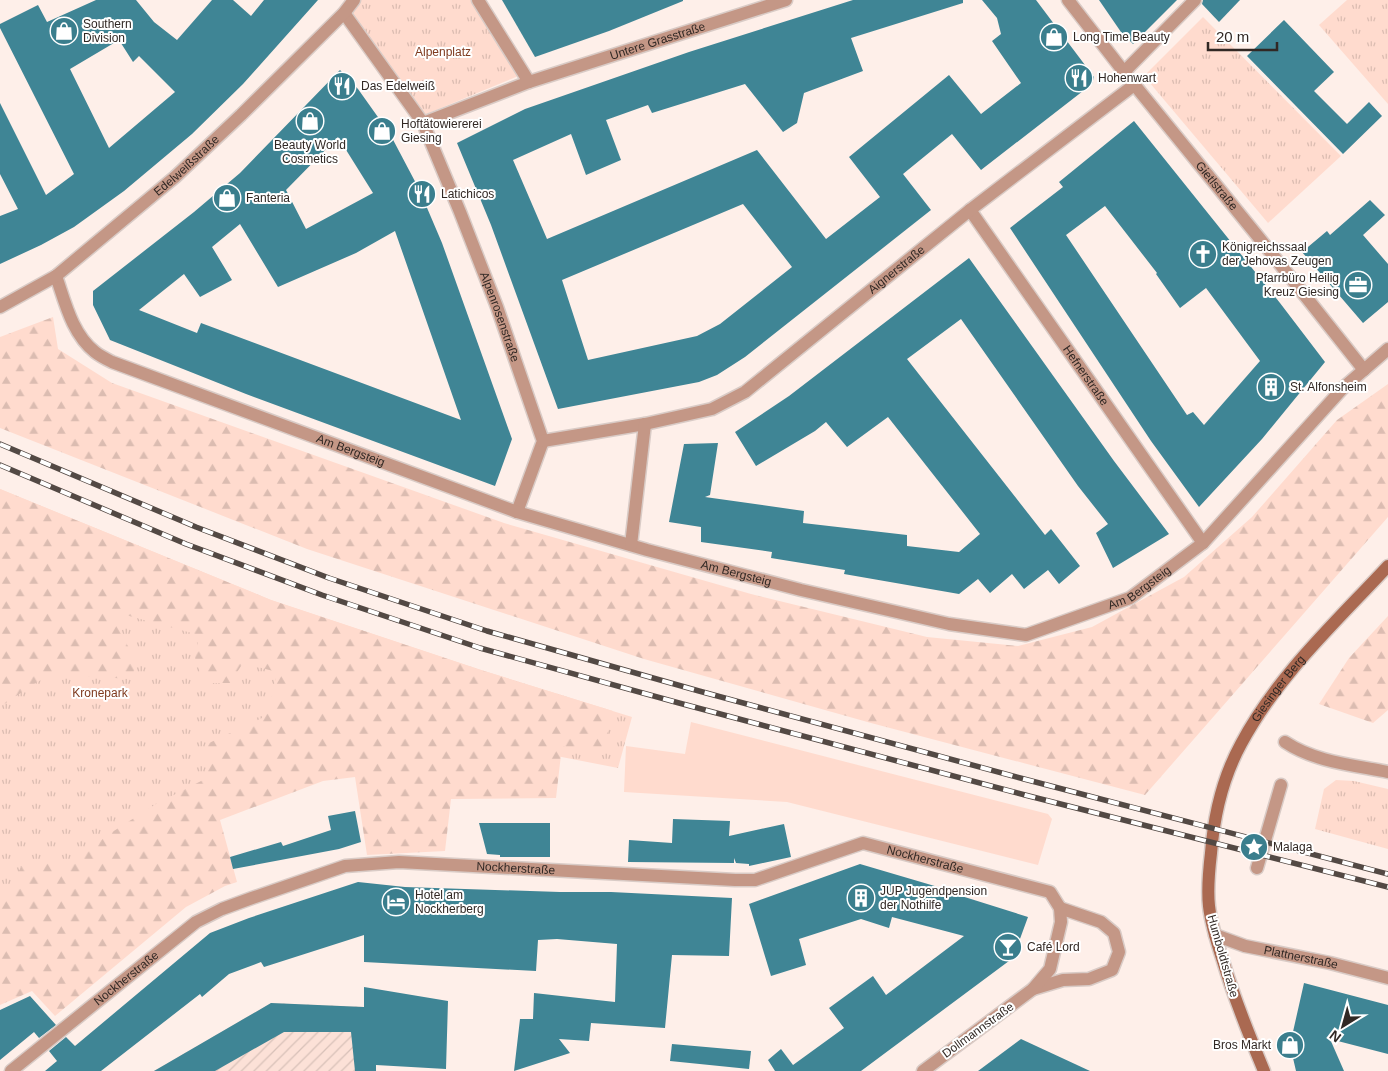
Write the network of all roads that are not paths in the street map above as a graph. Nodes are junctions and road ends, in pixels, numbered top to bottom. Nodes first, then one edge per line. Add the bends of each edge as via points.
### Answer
1 (354, 0) edge
2 (478, 0) edge
3 (786, 0) edge
4 (1068, 0) edge
5 (1195, 0) edge
6 (344, 13) junction
7 (1124, 72) junction
8 (529, 82) junction
9 (1134, 85) junction
10 (422, 123) junction
11 (970, 210) junction
12 (56, 276) junction
13 (0, 307) edge
14 (1388, 349) edge
15 (1364, 370) junction
16 (645, 424) junction
17 (543, 441) junction
18 (517, 512) junction
19 (1202, 543) junction
20 (631, 546) junction
21 (1388, 566) edge
22 (1285, 742) dead end
23 (1388, 772) edge
24 (1281, 785) dead end
25 (1212, 837) joint
26 (1257, 868) dead end
27 (1060, 908) junction
28 (1215, 935) junction
29 (1388, 978) edge
30 (1033, 989) junction
31 (11, 1071) edge
32 (923, 1071) edge
33 (1264, 1071) edge

1 - 6 street, Edelweißstraße
2 - 8 street
3 - 8 street, Untere Grasstraße
4 - 7 street, Gietlstraße
5 - 7 street
6 - 10 street
6 - 12 street, Edelweißstraße via 175,177
7 - 9 street, Gietlstraße
8 - 10 street
9 - 11 street, Aignerstraße
9 - 15 street, Gietlstraße
10 - 17 street, Alpenrosenstraße via 497,307
11 - 16 street, Aignerstraße via 746,392 712,409
11 - 19 street, Hefnerstraße
12 - 13 street, Edelweißstraße
12 - 18 street, Am Bergsteig via 80,337 95,352 112,362
14 - 15 street, Am Bergsteig
15 - 19 street, Am Bergsteig via 1343,388
16 - 17 street, Aignerstraße
16 - 20 street
17 - 18 street
18 - 20 street, Am Bergsteig
19 - 20 street, Am Bergsteig via 1130,598 1026,634 949,624
21 - 25 main road, Giesinger Berg via 1269,699 1240,744 1229,770 1221,791
22 - 23 street via 1312,756
24 - 26 street
25 - 28 main road, Humboldtstraße via 1209,906
27 - 30 street, Dollmannstraße via 1061,922 1050,968
27 - 30 street, Dollmannstraße via 1101,922 1114,933 1119,952 1112,970 1089,979 1062,980
27 - 31 street, Nockherstraße via 1050,892 863,843 755,880 399,862 345,866 244,900 196,922
28 - 29 street, Plattnerstraße via 1246,946
28 - 33 main road, Humboldtstraße
30 - 32 street, Dollmannstraße

